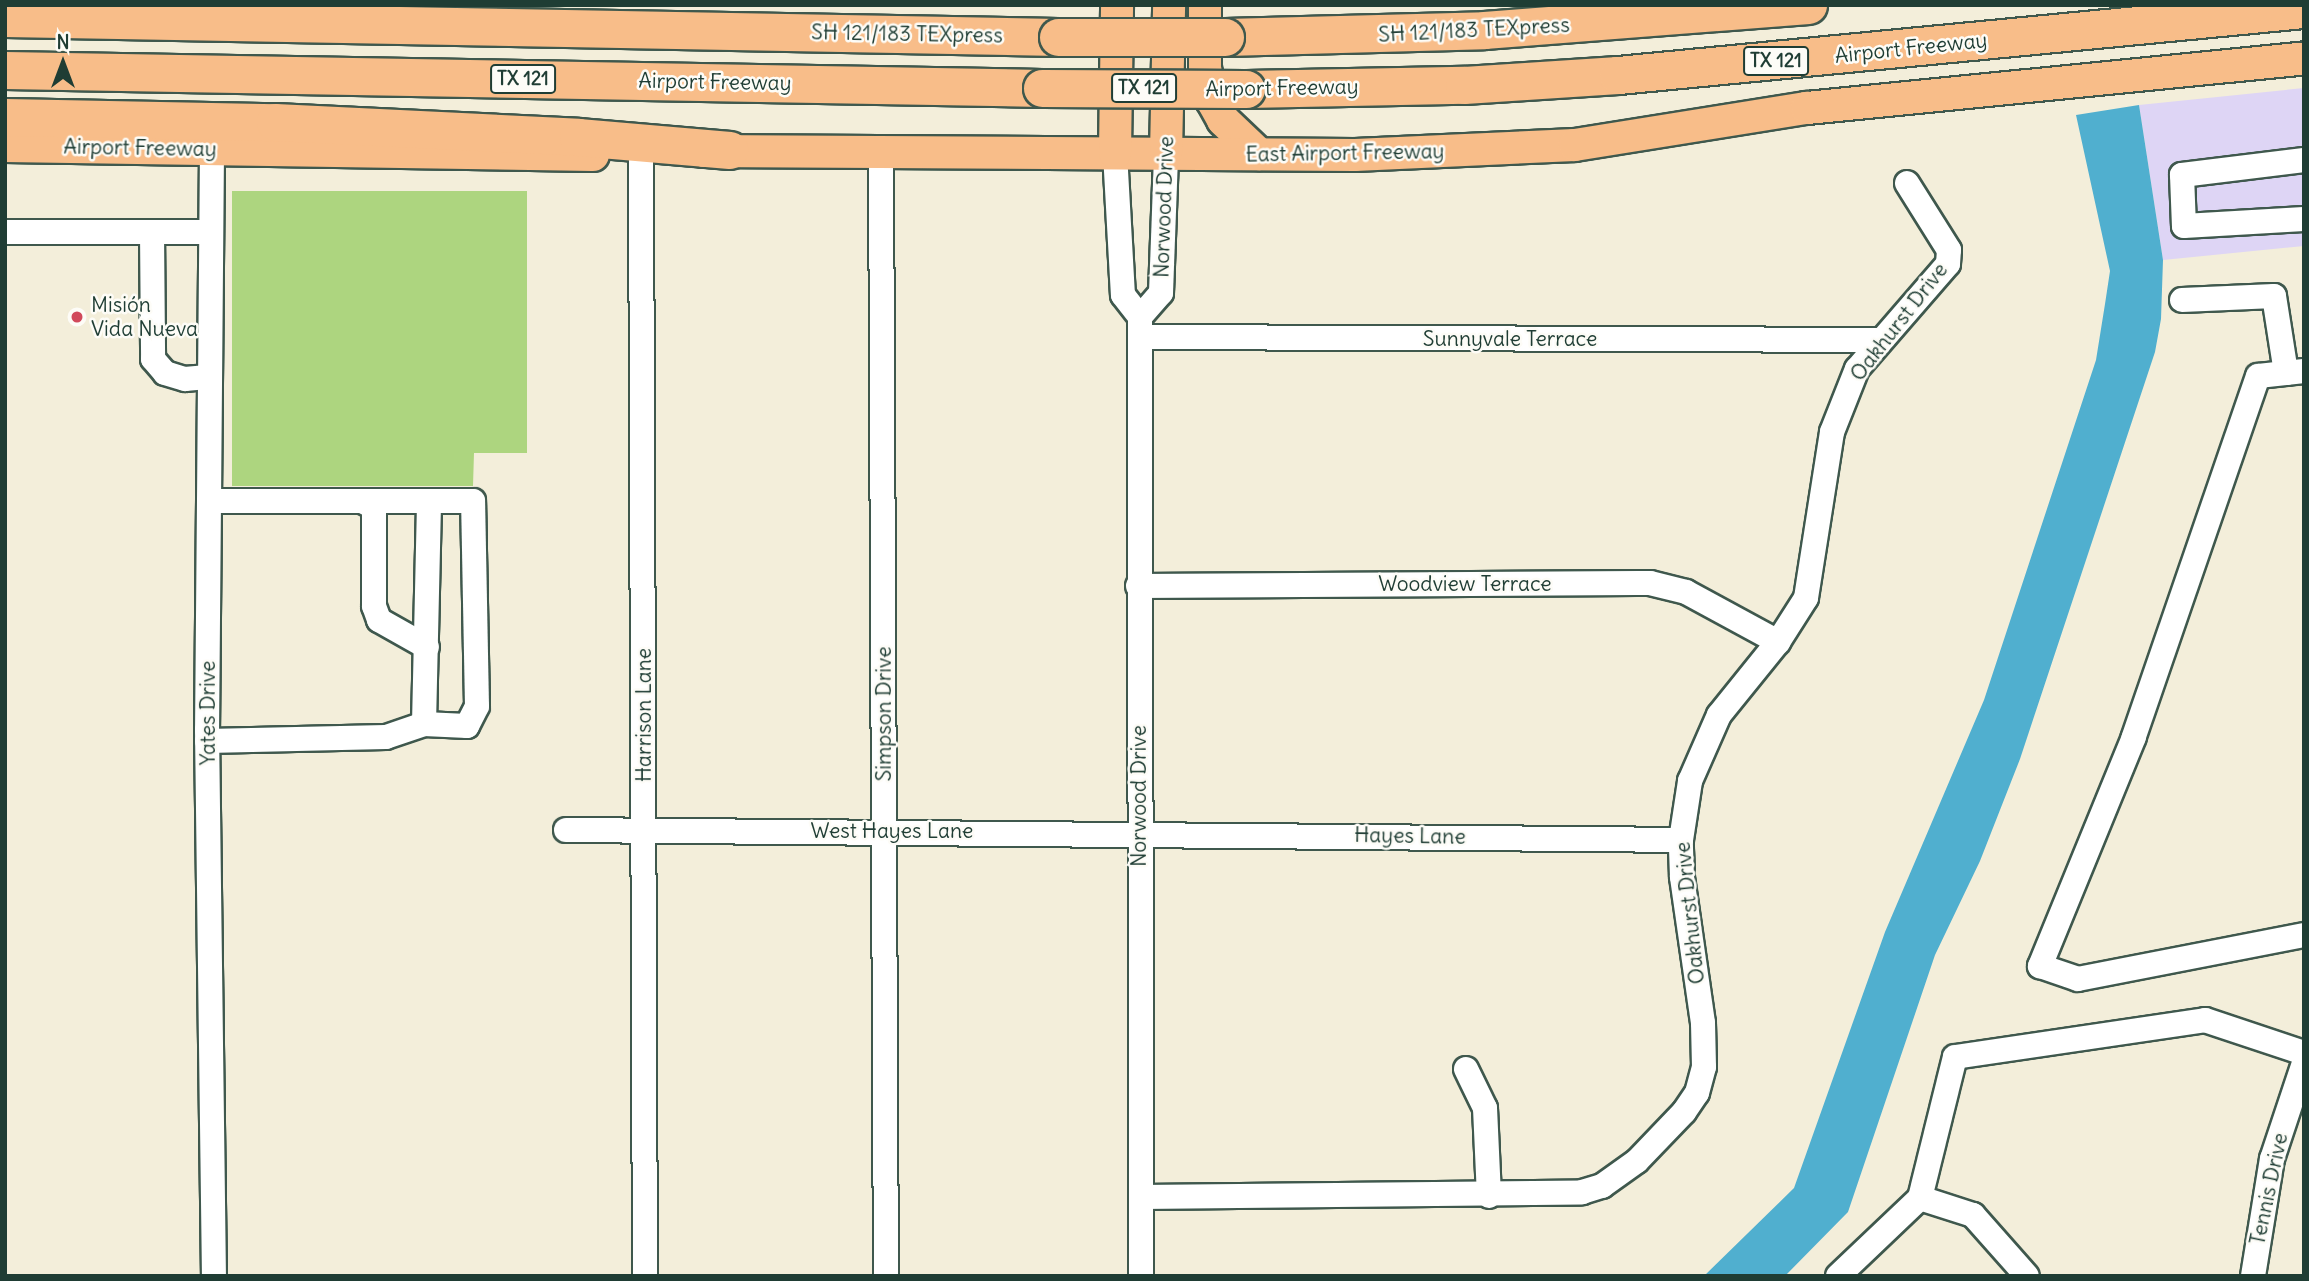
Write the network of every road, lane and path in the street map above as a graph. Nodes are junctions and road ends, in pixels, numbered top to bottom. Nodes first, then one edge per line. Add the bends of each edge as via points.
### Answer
1 (1117, 5) edge
2 (1169, 5) edge
3 (1205, 5) edge
4 (1808, 5) edge
5 (2304, 9) edge
6 (5, 18) edge
7 (2304, 58) edge
8 (5, 70) edge
9 (5, 117) edge
10 (5, 146) edge
11 (212, 150) junction
12 (729, 150) junction
13 (881, 152) junction
14 (1115, 153) junction
15 (1166, 154) junction
16 (641, 155) junction
17 (1259, 155) junction
18 (2304, 160) edge
19 (1907, 183) dead end
20 (2304, 219) edge
21 (5, 232) edge
22 (152, 232) junction
23 (211, 232) junction
24 (2182, 300) dead end
25 (1140, 327) junction
26 (1880, 340) junction
27 (2295, 372) edge
28 (210, 377) junction
29 (209, 501) junction
30 (429, 501) junction
31 (364, 502) junction
32 (1138, 586) junction
33 (1778, 642) junction
34 (427, 647) junction
35 (424, 724) junction
36 (207, 741) junction
37 (566, 830) dead end
38 (645, 830) junction
39 (884, 831) junction
40 (1139, 832) junction
41 (1681, 840) junction
42 (2304, 935) edge
43 (2304, 1053) edge
44 (2304, 1063) edge
45 (1466, 1069) dead end
46 (2293, 1121) edge
47 (1489, 1196) junction
48 (1141, 1197) junction
49 (1920, 1198) junction
50 (214, 1276) edge
51 (645, 1276) edge
52 (886, 1276) edge
53 (1141, 1276) edge
54 (1838, 1276) edge
55 (2027, 1276) edge
56 (2253, 1276) edge

1 - 14 main road, Norwood Drive
2 - 15 main road, Norwood Drive
3 - 17 main road via 1205,68 1212,100 1223,120
4 - 6 highway, SH 121/183 TEXpress, bridge via 1498,29 1225,37
5 - 8 highway, Airport Freeway / TX 121, bridge via 1618,75 1464,85 1042,88
7 - 17 main road, East Airport Freeway via 1807,108 1575,145 1419,154
9 - 12 highway via 275,122 578,137
10 - 11 main road, Airport Freeway
11 - 16 main road, Airport Freeway
11 - 23 street, Yates Drive
12 - 13 main road, Airport Freeway
12 - 16 main road, Airport Freeway
13 - 14 main road, Airport Freeway
13 - 39 street, Simpson Drive
14 - 15 main road, East Airport Freeway
14 - 25 street, Norwood Drive via 1124,295
15 - 17 main road, East Airport Freeway
15 - 25 street, Norwood Drive via 1161,293
16 - 38 street, Harrison Lane
18 - 20 street via 2182,175 2184,226
19 - 26 street, Oakhurst Drive via 1949,250 1948,264
21 - 22 street
22 - 23 street
22 - 28 street via 153,359 165,373 185,379
23 - 28 street, Yates Drive
24 - 27 street via 2274,296
25 - 26 street, Sunnyvale Terrace
25 - 32 street, Norwood Drive
26 - 33 street, Oakhurst Drive via 1857,369 1842,400 1832,432 1806,598
27 - 42 street via 2258,376 2134,737 2040,967 2078,979
28 - 29 street, Yates Drive
29 - 31 street
29 - 36 street, Yates Drive
30 - 31 street
30 - 34 street
30 - 35 street via 476,504 477,706 467,726
31 - 34 street via 374,507 374,606 379,620
32 - 33 street, Woodview Terrace via 1650,583 1686,592
32 - 40 street, Norwood Drive
33 - 41 street, Oakhurst Drive via 1744,679 1703,744 1689,781
34 - 35 street
35 - 36 street via 386,737
36 - 50 street, Yates Drive
37 - 38 street
38 - 39 street, West Hayes Lane
38 - 51 street, Harrison Lane
39 - 40 street, West Hayes Lane
39 - 52 street, Simpson Drive
40 - 41 street, Hayes Lane
40 - 48 street, Norwood Drive
41 - 47 street, Oakhurst Drive via 1703,1023 1704,1067 1697,1093 1652,1149 1602,1186 1581,1192
43 - 49 street via 2206,1020 1955,1057
44 - 46 street, Tennis Drive
45 - 47 street via 1485,1108
46 - 56 street, Tennis Drive via 2258,1229
47 - 48 street, Oakhurst Drive
48 - 53 street, Norwood Drive
49 - 54 street
49 - 55 street via 1973,1215

